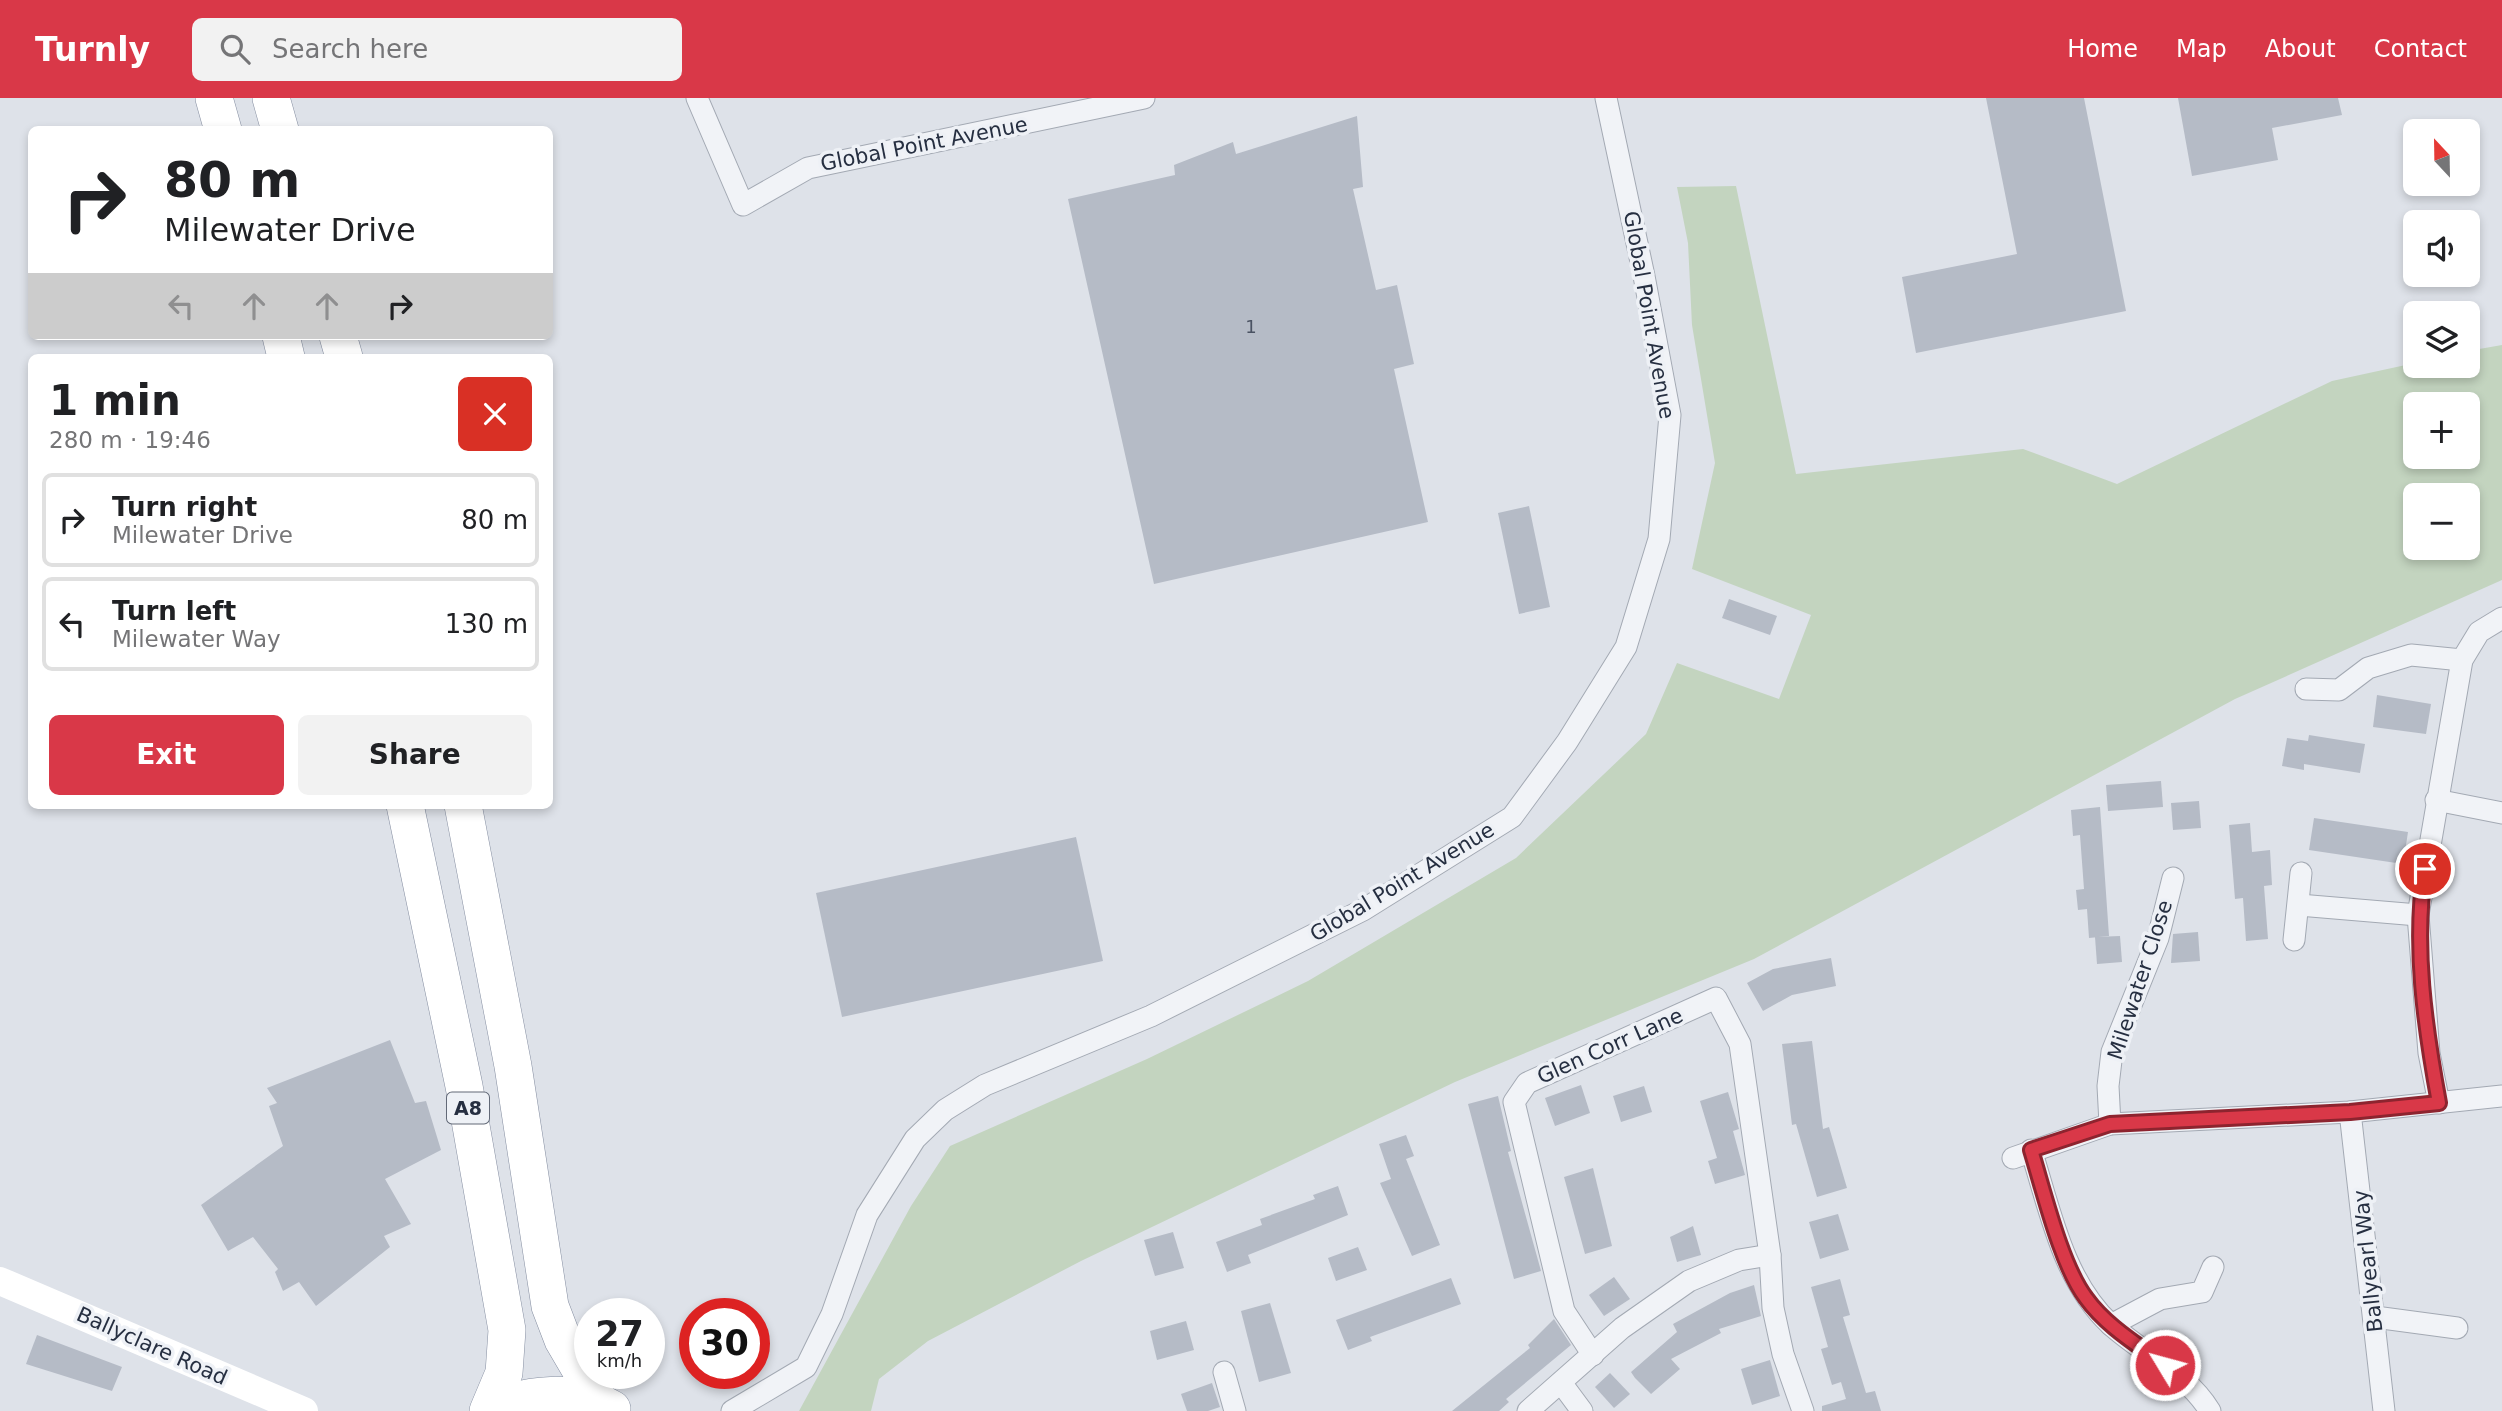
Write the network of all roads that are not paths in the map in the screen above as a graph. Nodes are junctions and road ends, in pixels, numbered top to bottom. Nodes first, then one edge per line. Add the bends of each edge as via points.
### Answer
1 (214, 98) edge
2 (271, 98) edge
3 (697, 98) edge
4 (1144, 98) edge
5 (1606, 98) edge
6 (222, 126) edge
7 (279, 126) edge
8 (2502, 618) edge
9 (2462, 660) junction
10 (2306, 689) dead end
11 (2436, 800) junction
12 (406, 809) edge
13 (464, 809) edge
14 (2502, 813) edge
15 (2301, 873) dead end
16 (2173, 878) dead end
17 (2299, 905) junction
18 (2418, 915) junction
19 (2294, 940) dead end
20 (2502, 1096) edge
21 (2439, 1103) junction
22 (2350, 1112) junction
23 (2110, 1124) junction
24 (1770, 1255) junction
25 (2213, 1266) dead end
26 (0, 1281) edge
27 (2375, 1317) junction
28 (2111, 1325) junction
29 (2457, 1328) dead end
30 (1593, 1355) junction
31 (1224, 1372) dead end
32 (1562, 1384) junction
33 (608, 1407) edge
34 (304, 1411) edge
35 (489, 1411) edge
36 (732, 1411) edge
37 (1235, 1411) edge
38 (1528, 1411) edge
39 (1582, 1411) edge
40 (1803, 1411) edge
41 (2210, 1411) edge
42 (2385, 1411) edge

1 - 6 highway
2 - 7 highway
3 - 4 street, Global Point Avenue via 743,205 808,168
5 - 36 street, Global Point Avenue via 1670,415 1659,539 1626,646 1567,742 1512,817 1363,910 1151,1016 985,1085 945,1111 915,1139 867,1215 832,1314 806,1367
8 - 9 street via 2479,632
9 - 10 street via 2411,655 2368,668 2339,690
9 - 11 street
11 - 14 street
11 - 18 street
12 - 35 highway, A8 via 469,1112 507,1330 504,1373
13 - 33 highway, A8 via 513,1066 550,1306 563,1340
15 - 17 street
16 - 23 street, Milewater Close via 2158,938 2112,1052
17 - 18 street
17 - 19 street
18 - 21 street via 2429,1053
20 - 21 street
21 - 22 street
22 - 23 street
22 - 27 street, Ballyearl Way
23 - 28 street via 2022,1154 2085,1297
24 - 30 street via 1739,1260 1689,1280
24 - 30 street, Glen Corr Lane via 1740,1044 1716,998 1527,1083 1514,1101 1564,1311
24 - 40 street via 1773,1308
25 - 28 street via 2202,1292 2160,1299
26 - 34 main road, Ballyclare Road
27 - 29 street
27 - 42 street, Ballyearl Way
28 - 41 street via 2196,1389
30 - 32 street
31 - 37 street
32 - 38 street
32 - 39 street
33 - 35 highway, A8 via 576,1397 530,1397

